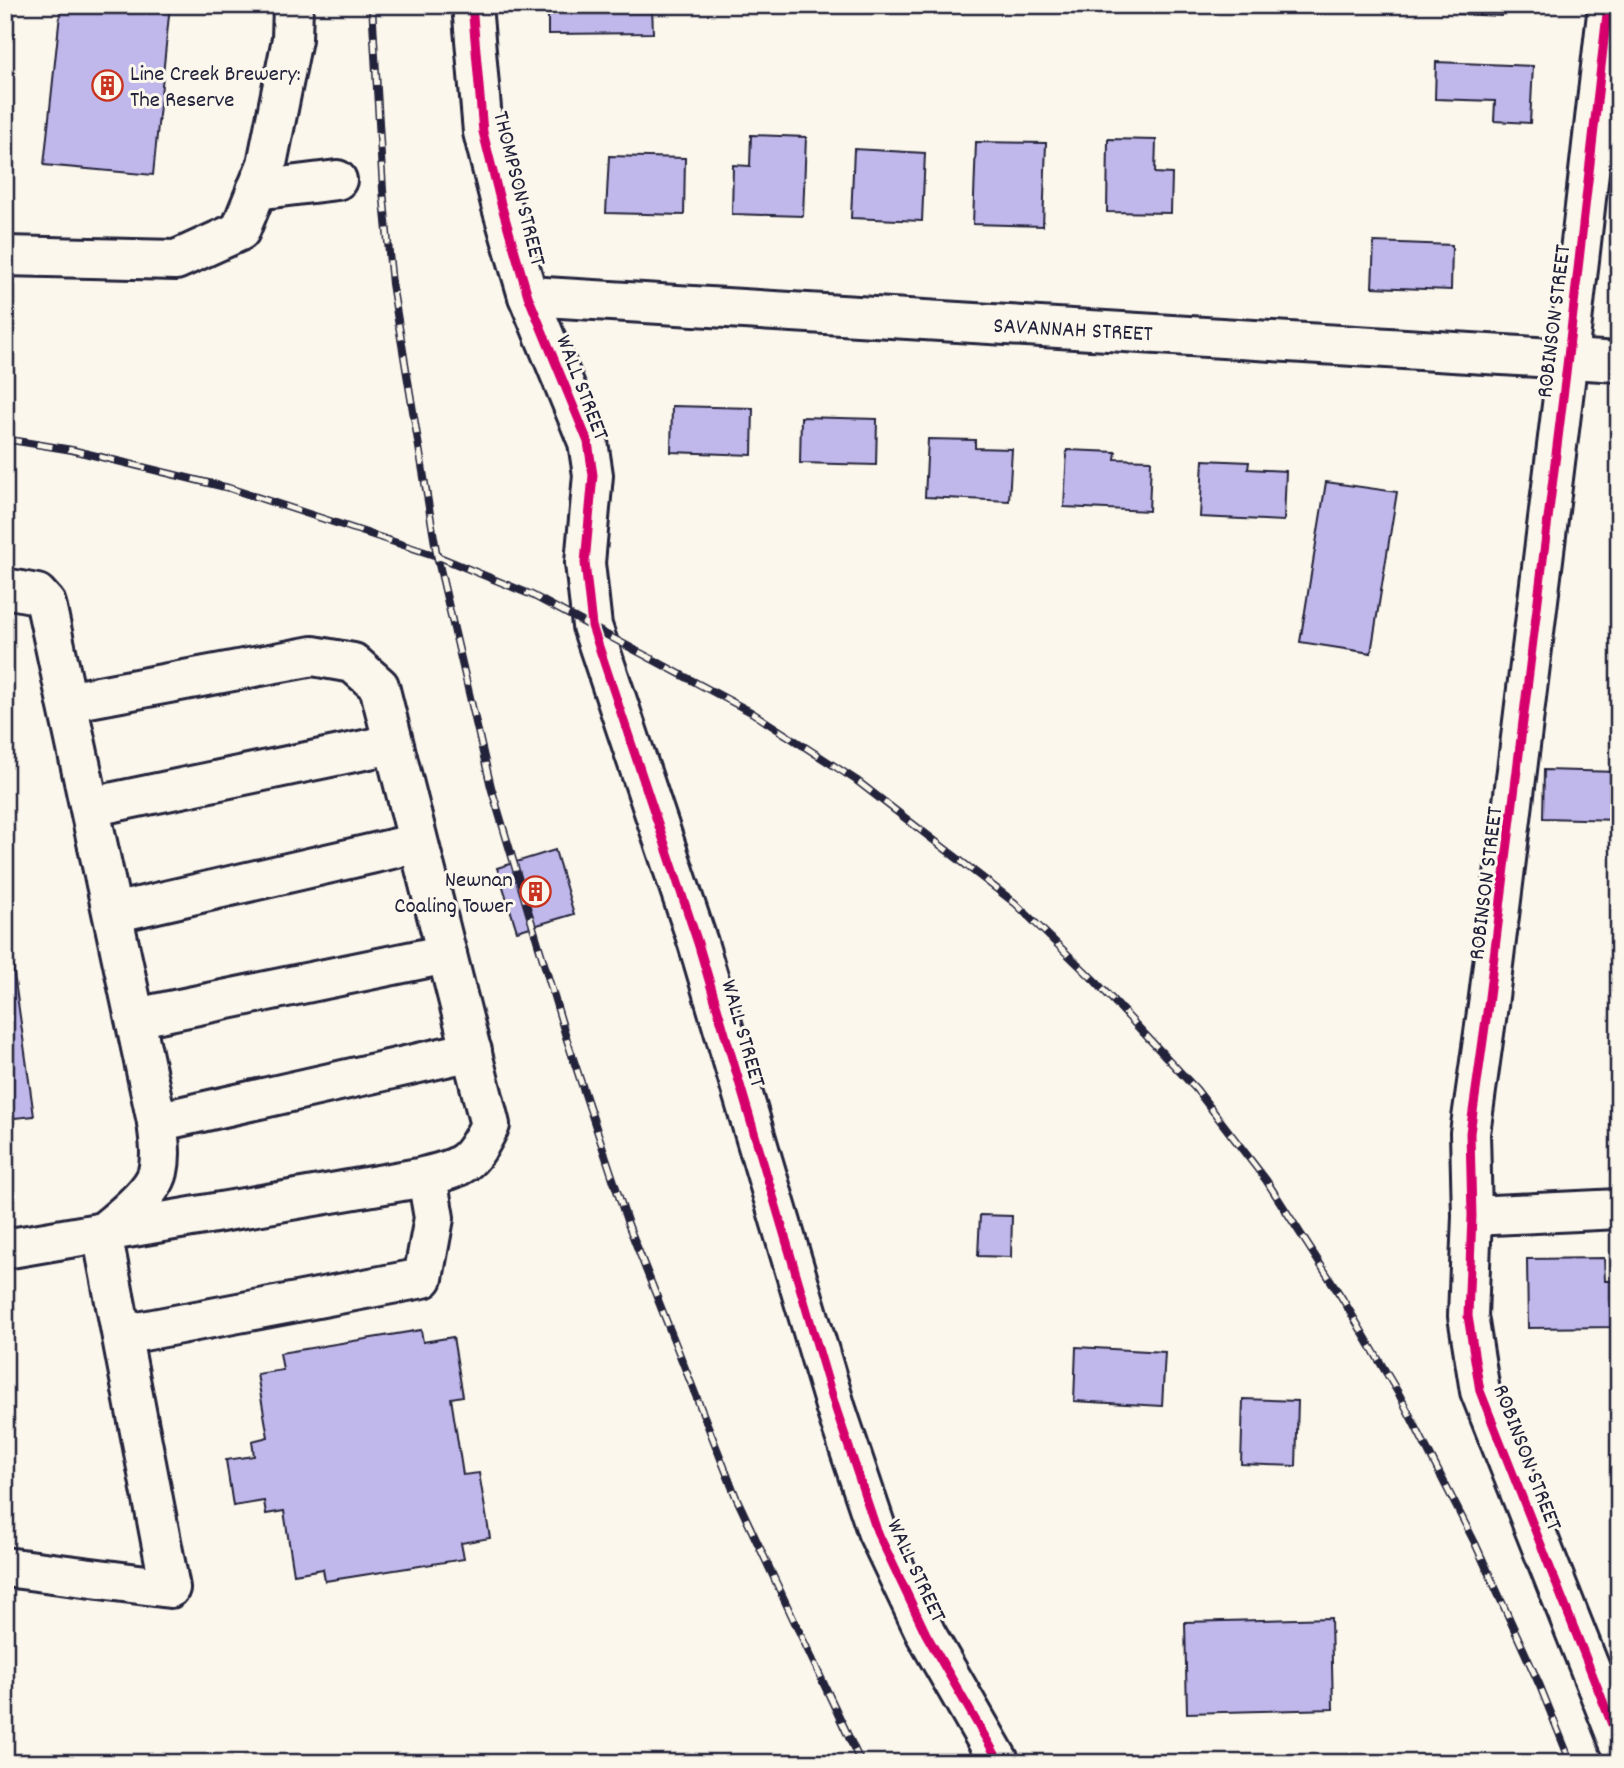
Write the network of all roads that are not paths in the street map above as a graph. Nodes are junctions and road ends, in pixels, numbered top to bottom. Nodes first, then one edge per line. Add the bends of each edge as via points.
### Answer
1 (293, 5) edge
2 (472, 5) edge
3 (1608, 5) edge
4 (1610, 63) edge
5 (337, 180) dead end
6 (256, 190) junction
7 (5, 256) edge
8 (528, 296) junction
9 (1568, 357) junction
10 (1619, 362) edge
11 (5, 588) edge
12 (67, 702) junction
13 (393, 744) junction
14 (90, 807) junction
15 (418, 843) junction
16 (113, 913) junction
17 (447, 954) junction
18 (135, 1018) junction
19 (472, 1051) junction
20 (157, 1122) junction
21 (427, 1177) junction
22 (1619, 1209) edge
23 (1472, 1216) junction
24 (102, 1233) junction
25 (5, 1249) edge
26 (122, 1335) junction
27 (5, 1567) edge
28 (1615, 1723) edge
29 (1000, 1763) edge

1 - 6 street via 289,52 267,164
2 - 8 street, THOMPSON STREET via 483,132
3 - 4 street, ROBINSON STREET
4 - 9 street, ROBINSON STREET
5 - 6 street
6 - 7 street via 240,231 176,260
8 - 9 street, SAVANNAH STREET
8 - 29 street, WALL STREET via 588,442 593,475 584,562 592,626 698,943 836,1409 877,1531 926,1634
9 - 10 street, SAVANNAH STREET
9 - 23 street, ROBINSON STREET via 1470,1133
11 - 12 street via 37,594 46,604
12 - 13 street via 313,656 353,663 379,686
12 - 14 street
13 - 14 street
13 - 15 street
14 - 16 street
15 - 16 street
15 - 17 street
16 - 18 street
17 - 18 street
17 - 19 street
18 - 20 street
19 - 20 street
19 - 21 street via 491,1125 468,1162
20 - 24 street via 158,1175 122,1218
21 - 24 street
21 - 26 street via 434,1218 423,1278
22 - 23 street
23 - 28 street, ROBINSON STREET via 1468,1316 1480,1391
24 - 25 street
24 - 26 street
26 - 27 street via 170,1588

